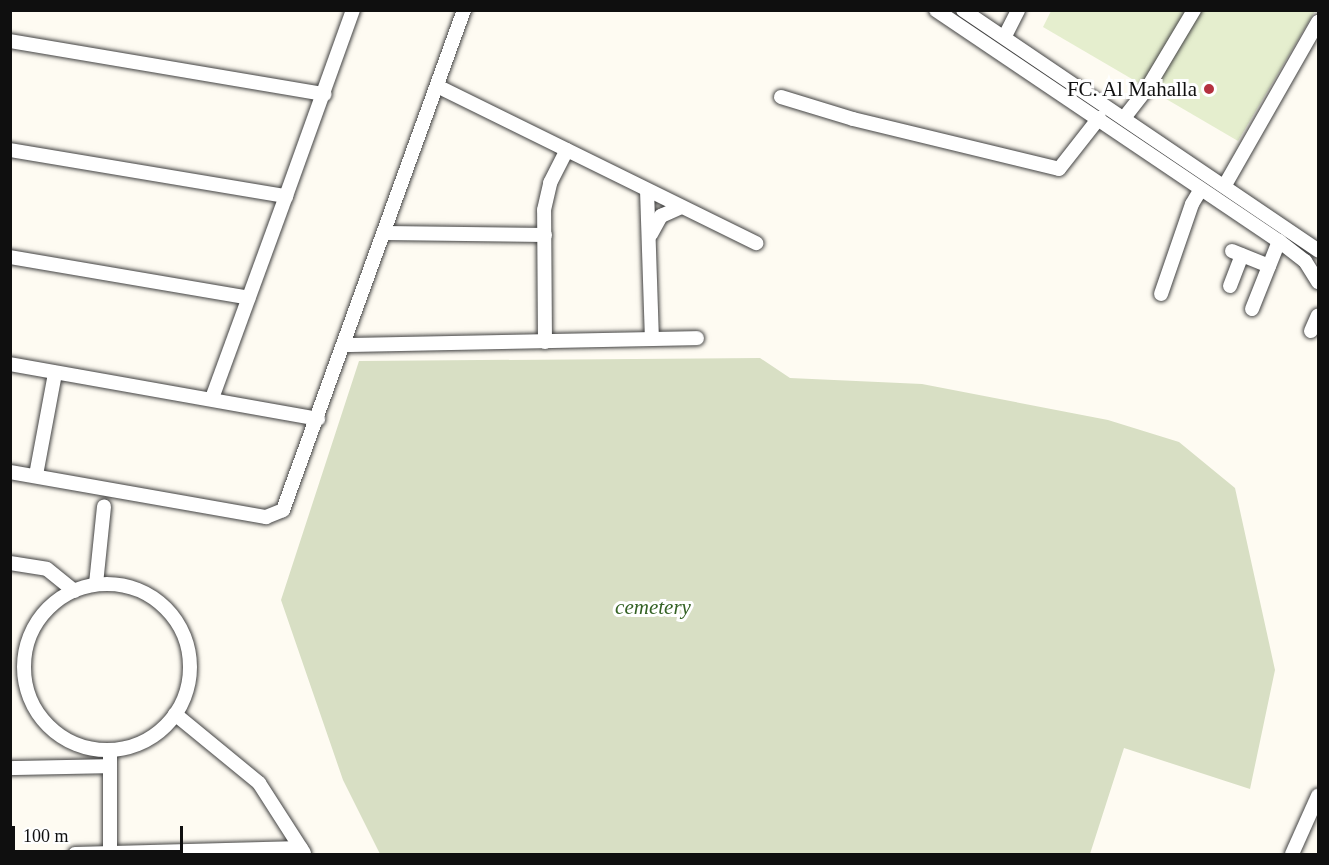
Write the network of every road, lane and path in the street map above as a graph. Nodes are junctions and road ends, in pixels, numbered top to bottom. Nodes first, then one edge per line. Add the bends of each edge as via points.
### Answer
1 (353, 10) edge
2 (464, 10) edge
3 (936, 10) edge
4 (963, 10) edge
5 (1018, 10) edge
6 (1194, 10) edge
7 (1318, 22) edge
8 (1005, 36) junction
9 (1308, 39) junction
10 (10, 41) edge
11 (1318, 49) edge
12 (437, 86) junction
13 (325, 94) junction
14 (781, 97) dead end
15 (1099, 118) junction
16 (1124, 118) junction
17 (10, 150) edge
18 (567, 150) junction
19 (1224, 185) junction
20 (1201, 189) junction
21 (647, 190) junction
22 (286, 196) junction
23 (681, 207) junction
24 (385, 233) junction
25 (651, 234) junction
26 (545, 235) junction
27 (1279, 242) junction
28 (756, 243) dead end
29 (1314, 247) edge
30 (10, 257) edge
31 (1305, 261) junction
32 (1269, 266) junction
33 (1318, 282) edge
34 (1230, 286) dead end
35 (1161, 294) dead end
36 (249, 298) junction
37 (1252, 309) dead end
38 (1318, 315) edge
39 (1311, 331) dead end
40 (697, 338) dead end
41 (652, 339) junction
42 (546, 342) junction
43 (345, 345) junction
44 (10, 364) edge
45 (55, 373) junction
46 (212, 398) junction
47 (318, 419) junction
48 (10, 472) edge
49 (36, 476) junction
50 (104, 506) dead end
51 (10, 563) edge
52 (96, 584) junction
53 (74, 591) junction
54 (17, 671) edge
55 (175, 714) junction
56 (110, 750) junction
57 (110, 766) junction
58 (10, 768) edge
59 (1318, 796) edge
60 (303, 851) edge
61 (110, 854) edge
62 (75, 855) edge
63 (1292, 855) edge

1 - 13 street
2 - 12 street
3 - 15 street
4 - 8 street
5 - 8 street
6 - 16 street via 1148,87
7 - 9 street
8 - 16 street
9 - 11 street
9 - 19 street
10 - 13 street
12 - 18 street
12 - 24 street
13 - 22 street
14 - 15 street via 853,119 1059,169
15 - 20 street
16 - 19 street
17 - 22 street
18 - 21 street
18 - 26 street via 546,196
19 - 29 street
20 - 27 street
20 - 35 street via 1192,204
21 - 23 street
21 - 25 street
22 - 36 street
23 - 25 street via 661,216
23 - 28 street
24 - 26 street
24 - 43 street
25 - 41 street
26 - 42 street
27 - 31 street
27 - 32 street
29 - 31 street
30 - 36 street
31 - 33 street
32 - 34 street via 1237,253
32 - 37 street
36 - 46 street
38 - 39 street
40 - 41 street
41 - 42 street
42 - 43 street
43 - 47 street
44 - 45 street
45 - 46 street
45 - 49 street
46 - 47 street
47 - 49 street via 289,503 271,516
48 - 49 street
50 - 52 street
51 - 53 street via 47,569
52 - 53 street
52 - 55 street via 139,590 174,617 187,644 190,673
53 - 54 street via 40,618
54 - 56 street via 51,728 78,745
55 - 56 street via 147,740
55 - 60 street via 255,778
56 - 57 street
57 - 58 street
57 - 61 street
59 - 63 street
60 - 61 street
61 - 62 street

